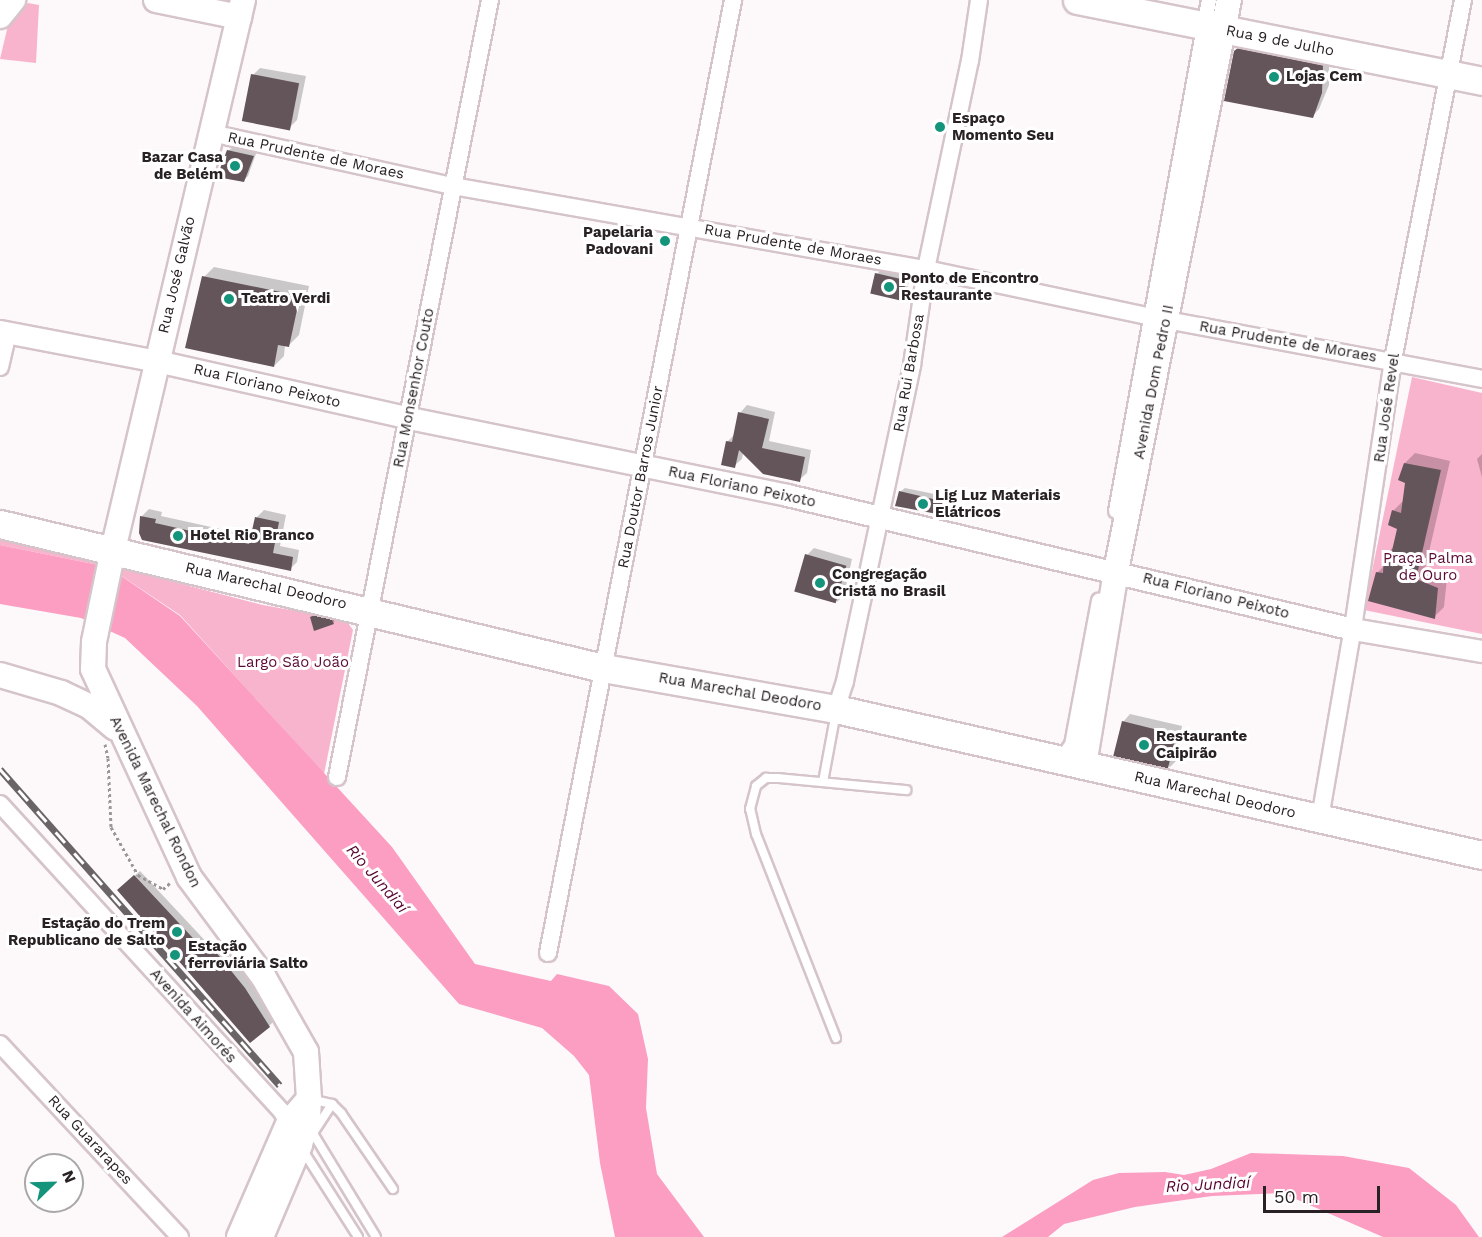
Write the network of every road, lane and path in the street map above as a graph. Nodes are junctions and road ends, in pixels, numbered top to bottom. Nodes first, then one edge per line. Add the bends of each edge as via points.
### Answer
1 (13, 0) edge
2 (156, 0) edge
3 (490, 0) edge
4 (733, 0) edge
5 (980, 0) edge
6 (1077, 0) edge
7 (1229, 0) edge
8 (1463, 0) edge
9 (240, 6) edge
10 (0, 16) edge
11 (1212, 18) edge
12 (1449, 74) junction
13 (1482, 81) edge
14 (211, 133) junction
15 (453, 186) junction
16 (690, 226) junction
17 (926, 269) junction
18 (1159, 319) junction
19 (4, 332) edge
20 (1393, 360) junction
21 (157, 361) junction
22 (0, 367) edge
23 (1482, 379) edge
24 (409, 418) junction
25 (644, 466) junction
26 (880, 518) junction
27 (0, 524) edge
28 (112, 555) junction
29 (1111, 570) junction
30 (370, 611) junction
31 (1353, 629) junction
32 (1482, 651) edge
33 (603, 668) junction
34 (93, 669) junction
35 (0, 675) edge
36 (61, 693) junction
37 (836, 709) junction
38 (110, 735) junction
39 (1073, 762) junction
40 (337, 777) dead end
41 (823, 782) junction
42 (906, 790) dead end
43 (0, 804) edge
44 (1320, 818) junction
45 (1482, 855) edge
46 (170, 883) dead end
47 (548, 953) dead end
48 (836, 1038) dead end
49 (0, 1044) edge
50 (320, 1101) junction
51 (289, 1122) junction
52 (300, 1145) junction
53 (393, 1189) dead end
54 (180, 1237) edge
55 (239, 1237) edge
56 (261, 1237) edge
57 (358, 1237) edge
58 (376, 1237) edge

1 - 10 main road
2 - 9 main road
3 - 15 street, Rua Monsenhor Couto
4 - 16 street, Rua Doutor Barros Junior
5 - 17 street, Rua Rui Barbosa
6 - 11 main road, Rua 9 de Julho
7 - 11 main road, Avenida Dom Pedro II
8 - 12 street, Rua José Revel
9 - 14 main road, Rua José Galvão
11 - 12 main road, Rua 9 de Julho
11 - 18 main road, Avenida Dom Pedro II
12 - 13 main road, Rua 9 de Julho
12 - 20 street, Rua José Revel
14 - 15 street, Rua Prudente de Moraes
14 - 21 main road, Rua José Galvão
15 - 16 street, Rua Prudente de Moraes
15 - 24 street, Rua Monsenhor Couto
16 - 17 street, Rua Prudente de Moraes
16 - 25 street, Rua Doutor Barros Junior
17 - 18 street, Rua Prudente de Moraes
17 - 26 street, Rua Rui Barbosa via 912,365
18 - 20 street, Rua Prudente de Moraes
18 - 29 main road, Avenida Dom Pedro II
19 - 21 street, Rua Floriano Peixoto
19 - 22 street
20 - 23 street, Rua Prudente de Moraes
20 - 31 street, Rua José Revel
21 - 24 street, Rua Floriano Peixoto
21 - 28 main road, Rua José Galvão
24 - 25 street, Rua Floriano Peixoto
24 - 30 street, Rua Monsenhor Couto
25 - 26 street, Rua Floriano Peixoto
25 - 33 street, Rua Doutor Barros Junior
26 - 29 street, Rua Floriano Peixoto
26 - 37 street, Rua Rui Barbosa
27 - 28 main road, Rua Marechal Deodoro
28 - 30 main road, Rua Marechal Deodoro
28 - 34 main road, Avenida Marechal Rondon via 94,642
29 - 31 street, Rua Floriano Peixoto
29 - 39 main road, Avenida Dom Pedro II
30 - 33 main road, Rua Marechal Deodoro
30 - 40 street, Rua Monsenhor Couto
31 - 32 street, Rua Floriano Peixoto
31 - 44 street, Rua José Revel
33 - 37 main road, Rua Marechal Deodoro
33 - 47 street, Rua Doutor Barros Junior
34 - 36 main road via 84,680
34 - 38 main road, Avenida Marechal Rondon
35 - 36 main road
36 - 38 main road via 89,706
37 - 39 main road, Rua Marechal Deodoro
37 - 41 lane
38 - 46 path via 111,827 138,875 164,889
38 - 50 main road, Avenida Marechal Rondon via 189,877 264,978 294,1028 306,1052
39 - 44 main road, Rua Marechal Deodoro
41 - 42 lane
41 - 48 lane via 766,778 756,786 750,809 756,834
43 - 51 street, Avenida Aimorés
44 - 45 main road, Rua Marechal Deodoro
49 - 54 street, Rua Guararapes
50 - 51 main road
50 - 52 main road, Avenida Marechal Rondon
50 - 53 lane via 349,1123
50 - 58 lane via 314,1135
51 - 52 street, Avenida Aimorés
51 - 55 main road
52 - 56 main road, Avenida Marechal Rondon
52 - 57 lane

